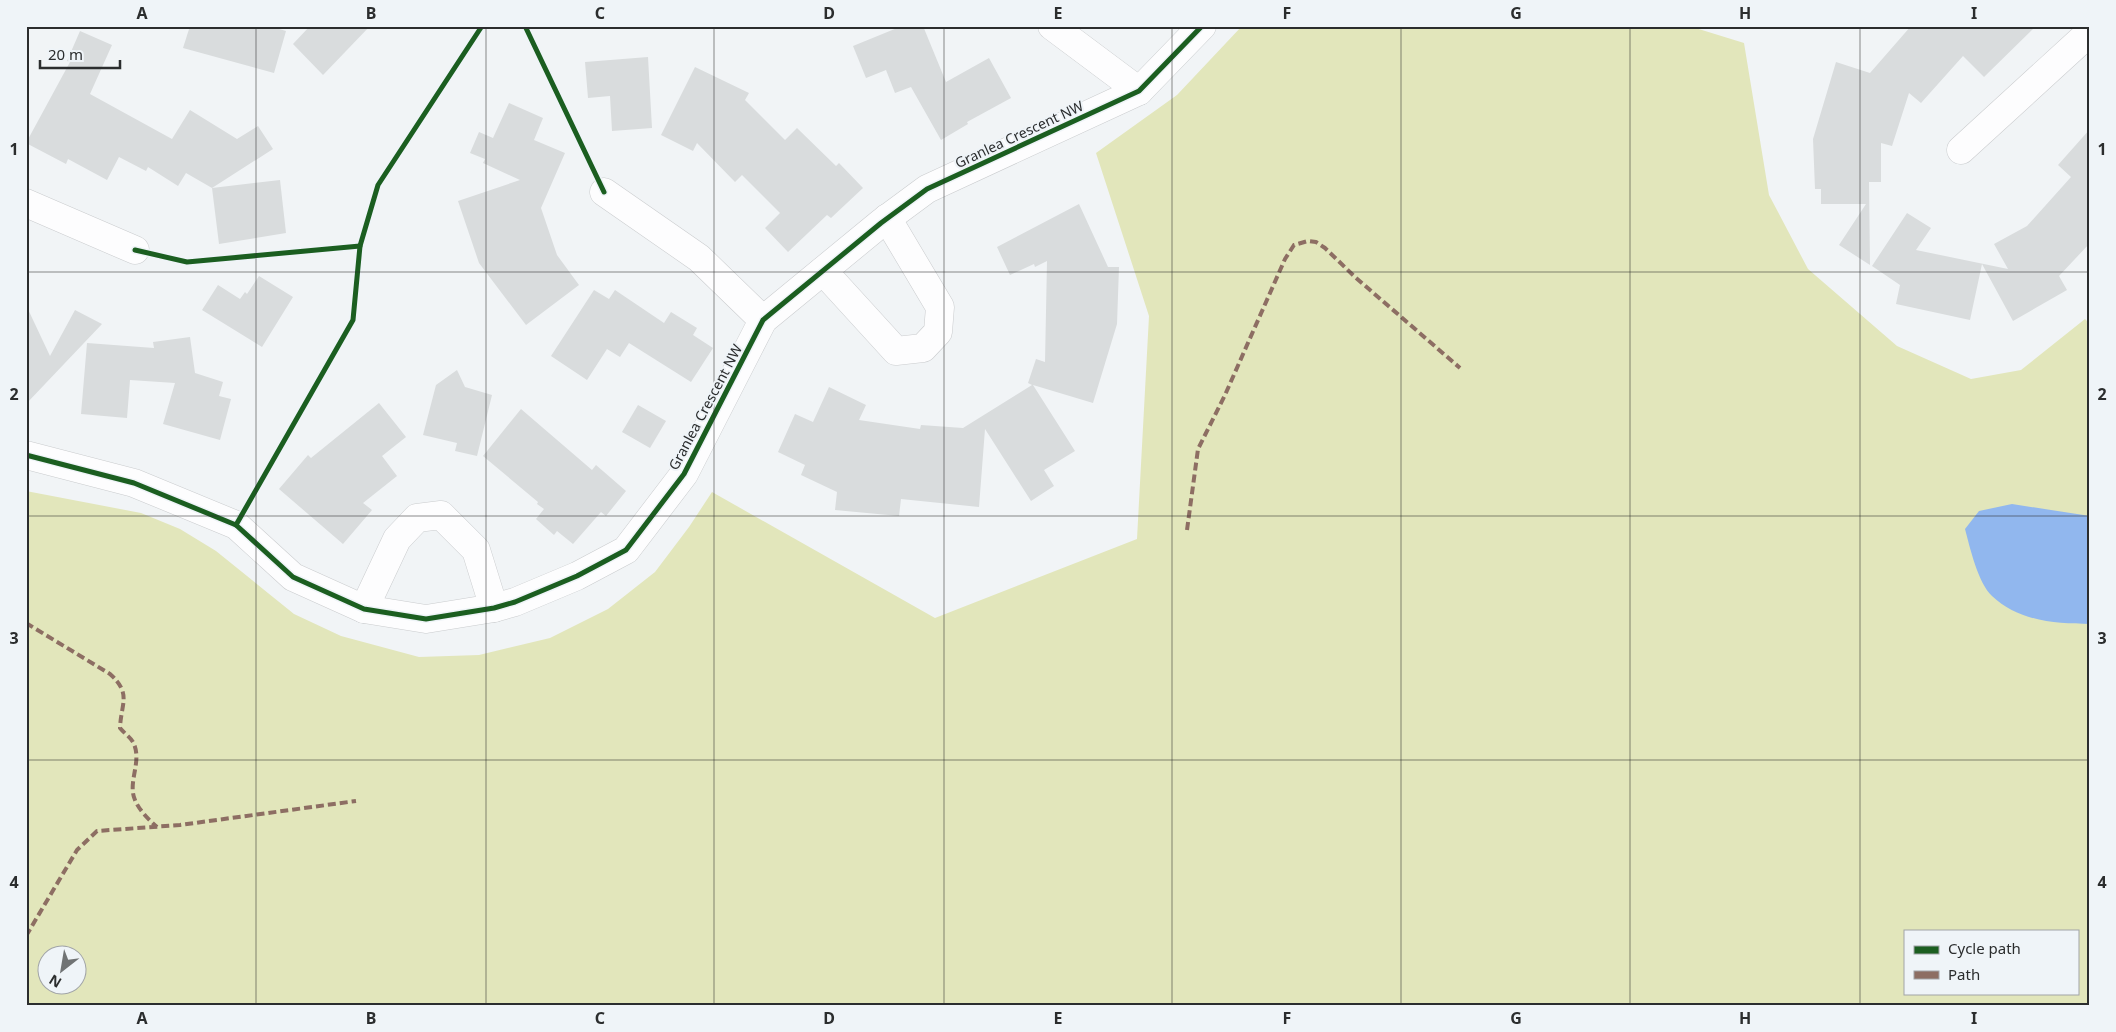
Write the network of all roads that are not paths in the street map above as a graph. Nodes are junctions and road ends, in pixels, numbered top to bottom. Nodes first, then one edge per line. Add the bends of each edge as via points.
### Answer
1 (1052, 26) edge
2 (1202, 26) edge
3 (2090, 32) edge
4 (1139, 91) junction
5 (1961, 150) dead end
6 (604, 192) dead end
7 (26, 204) edge
8 (887, 218) junction
9 (135, 250) dead end
10 (823, 270) junction
11 (763, 320) junction
12 (26, 455) edge
13 (364, 608) junction
14 (494, 608) junction

1 - 4 street
2 - 4 street, Granlea Crescent NW
3 - 5 street
4 - 8 street, Granlea Crescent NW via 927,189
6 - 11 street via 699,258
7 - 9 street
8 - 10 street, Granlea Crescent NW
8 - 10 street via 940,307 938,332 923,348 896,351
10 - 11 street, Granlea Crescent NW
11 - 14 street, Granlea Crescent NW via 684,474 626,550 577,576
12 - 13 street, Granlea Crescent NW via 134,483 236,525 293,577
13 - 14 street, Granlea Crescent NW via 426,619
13 - 14 street via 397,539 417,518 441,515 476,550

